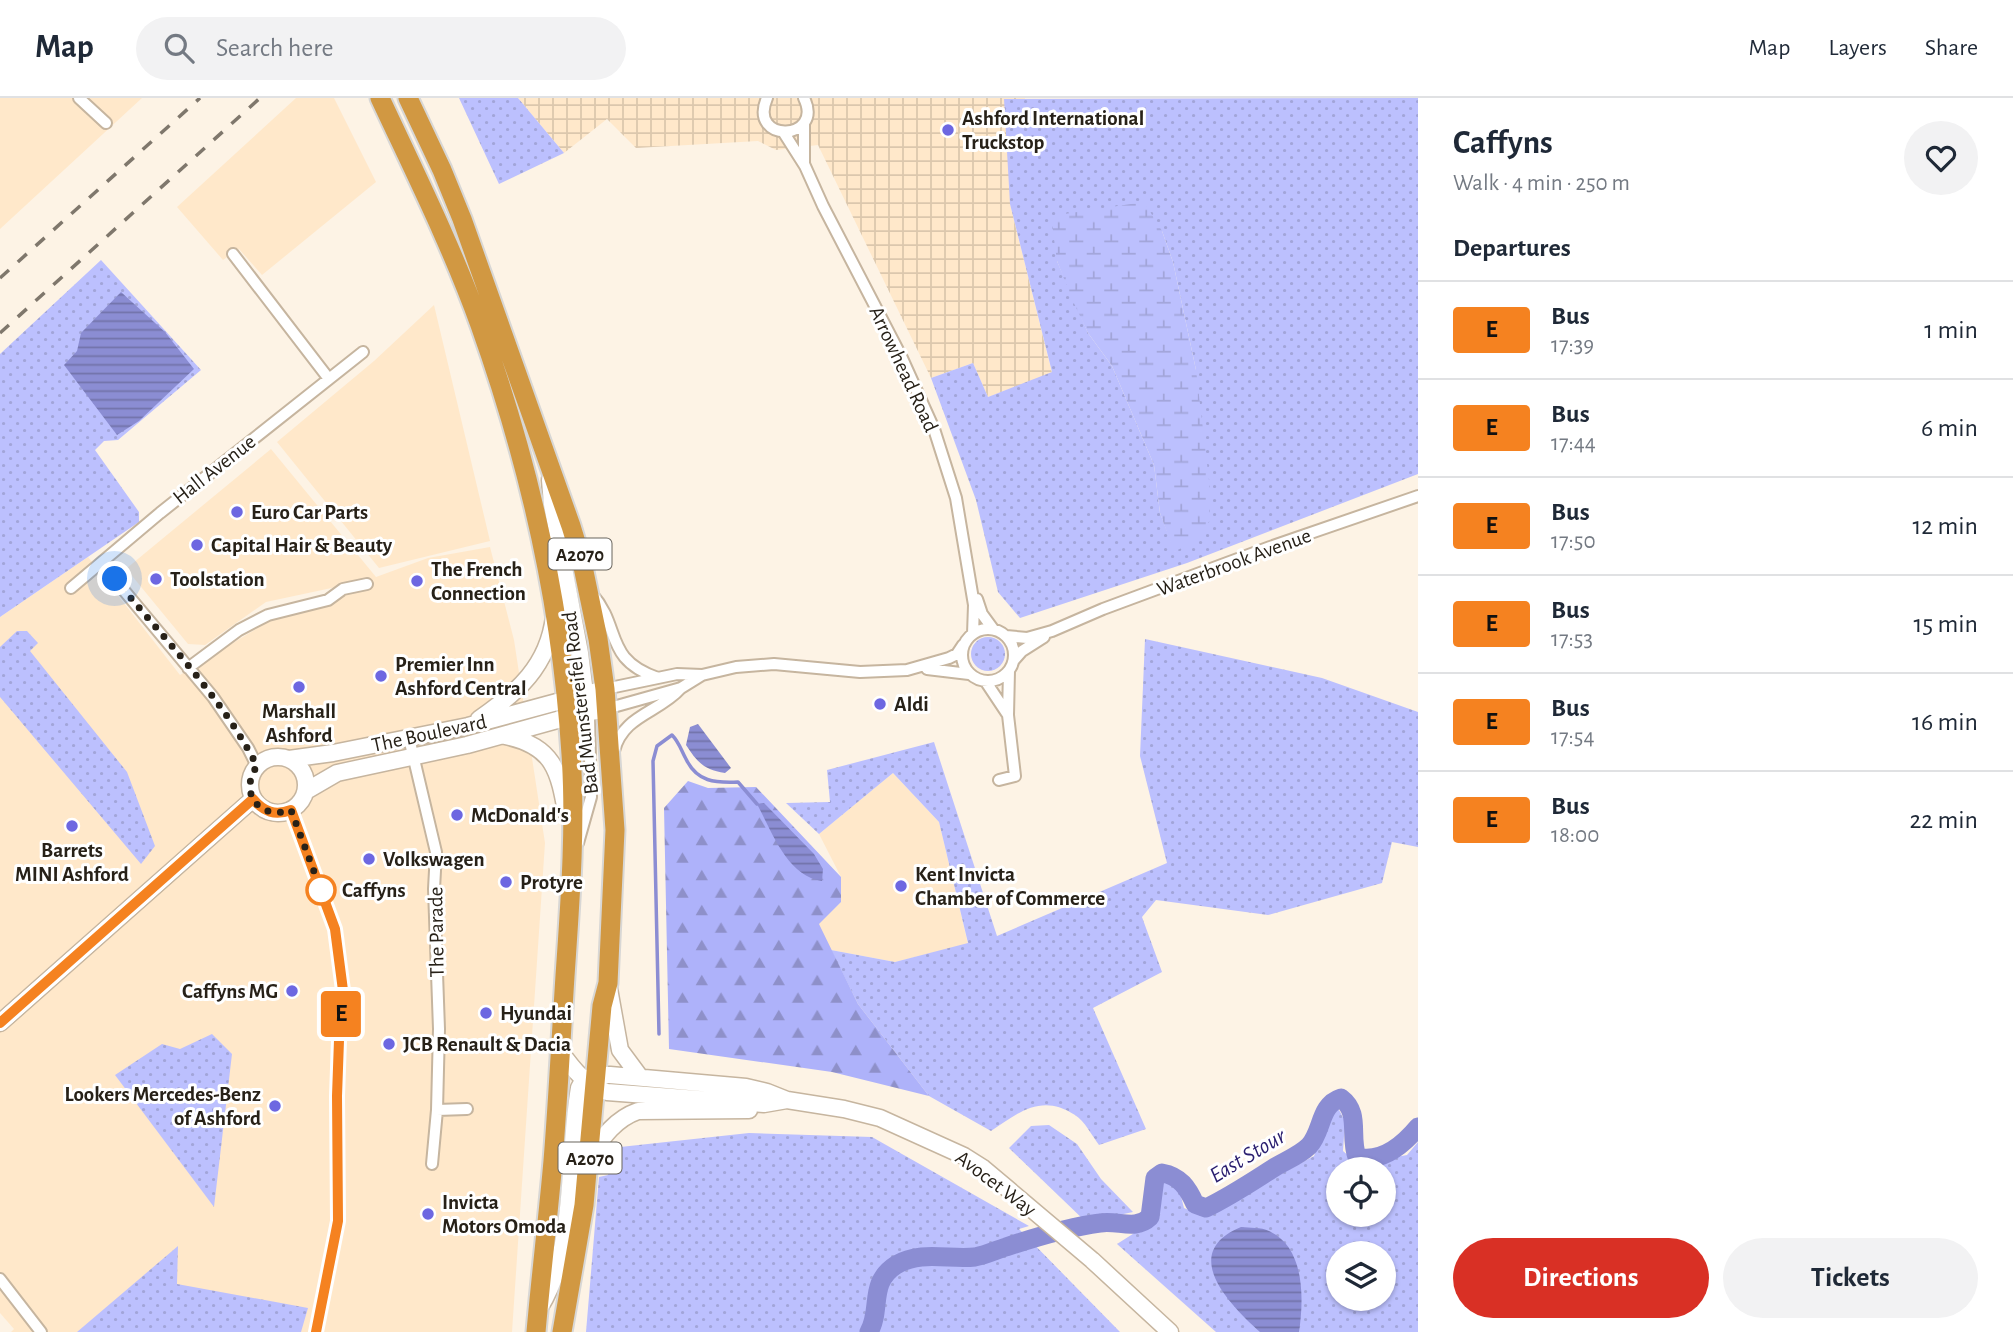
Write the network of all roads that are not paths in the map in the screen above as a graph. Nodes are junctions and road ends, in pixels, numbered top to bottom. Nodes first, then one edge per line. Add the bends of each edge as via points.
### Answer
1 (79, 98) edge
2 (380, 98) edge
3 (408, 98) edge
4 (767, 98) edge
5 (804, 98) edge
6 (106, 123) dead end
7 (804, 124) junction
8 (784, 133) junction
9 (805, 166) junction
10 (233, 254) dead end
11 (363, 352) dead end
12 (329, 379) junction
13 (549, 469) junction
14 (1418, 496) edge
15 (101, 563) junction
16 (367, 583) dead end
17 (971, 583) junction
18 (71, 588) dead end
19 (588, 589) junction
20 (555, 608) junction
21 (993, 629) junction
22 (1052, 631) junction
23 (972, 634) junction
24 (1006, 636) junction
25 (963, 645) junction
26 (1012, 665) junction
27 (188, 668) junction
28 (914, 669) junction
29 (702, 674) junction
30 (969, 674) junction
31 (658, 678) junction
32 (986, 682) junction
33 (681, 688) junction
34 (572, 703) junction
35 (600, 704) junction
36 (1008, 715) junction
37 (468, 726) junction
38 (502, 735) junction
39 (409, 738) junction
40 (413, 756) junction
41 (289, 759) junction
42 (257, 766) junction
43 (610, 768) junction
44 (999, 780) dead end
45 (306, 791) junction
46 (253, 799) junction
47 (291, 810) junction
48 (572, 841) junction
49 (571, 863) junction
50 (608, 983) junction
51 (0, 1023) edge
52 (560, 1051) junction
53 (640, 1077) junction
54 (592, 1081) junction
55 (786, 1100) junction
56 (764, 1104) junction
57 (467, 1109) dead end
58 (437, 1110) junction
59 (590, 1156) junction
60 (432, 1164) dead end
61 (0, 1279) edge
62 (536, 1322) edge
63 (41, 1332) edge
64 (316, 1332) edge
65 (562, 1332) edge
66 (1170, 1332) edge

1 - 6 street
2 - 20 highway, Bad Munstereifel Road / A2070 via 479,324 528,481
3 - 13 highway, Bad Munstereifel Road / A2070 via 491,294
4 - 8 street, Arrowhead Road via 766,121
5 - 7 street, Arrowhead Road via 808,111
7 - 8 street
7 - 9 street, Arrowhead Road
8 - 9 street, Arrowhead Road
9 - 17 street, Arrowhead Road via 934,429 956,498
10 - 12 street
11 - 12 street, Hall Avenue
12 - 15 street, Hall Avenue
13 - 19 highway, Bad Munstereifel Road / A2070
13 - 34 street via 580,653
14 - 22 street, Waterbrook Avenue
15 - 18 street, Hall Avenue
15 - 27 street
16 - 27 street via 343,589 328,600 268,615 239,630
17 - 21 street, Arrowhead Road
17 - 23 street, Arrowhead Road
19 - 31 street via 603,606 622,656
19 - 35 highway, Bad Munstereifel Road / A2070 via 598,639
20 - 34 highway, Bad Munstereifel Road / A2070
20 - 37 street via 552,629 532,675
21 - 23 street
21 - 24 street
22 - 24 street, Waterbrook Avenue via 1027,638
22 - 26 street, Waterbrook Avenue via 1022,651
23 - 25 street
24 - 26 street via 1013,647
25 - 28 street via 949,658
25 - 30 street via 963,663
26 - 32 street via 999,679
26 - 36 street
27 - 42 street via 213,697
28 - 29 street via 860,672 774,664
28 - 30 street
29 - 31 street
29 - 33 street
30 - 32 street
31 - 35 street
32 - 36 street
33 - 35 street
33 - 43 street via 671,700 638,716 622,732
34 - 35 street
34 - 35 street
34 - 37 street, The Boulevard
34 - 38 street, The Boulevard
34 - 48 highway, Bad Munstereifel Road / A2070
35 - 43 highway, Bad Munstereifel Road / A2070
35 - 49 street via 589,736 591,797
36 - 44 street via 1015,776
37 - 39 street, The Boulevard
38 - 40 street, The Boulevard
38 - 48 street via 522,739 549,757 559,778
39 - 40 street, The Parade
39 - 41 street, The Boulevard
40 - 45 street, The Boulevard via 337,774
40 - 58 street, The Parade via 436,852
41 - 42 street via 268,758
41 - 45 street via 303,772
42 - 46 street via 250,780
43 - 50 highway, Bad Munstereifel Road / A2070 via 615,830
45 - 47 street
46 - 47 street via 269,812
46 - 51 street
47 - 64 street via 335,929 344,998 337,1096 338,1221
48 - 49 highway, Bad Munstereifel Road / A2070
49 - 52 highway, Bad Munstereifel Road / A2070
50 - 53 street via 620,1050
50 - 54 highway, Bad Munstereifel Road / A2070
52 - 54 street
52 - 62 highway, Bad Munstereifel Road / A2070
53 - 54 street, Avocet Way
53 - 55 street, Avocet Way via 746,1087
54 - 56 street, Avocet Way via 620,1093
54 - 59 highway, Bad Munstereifel Road / A2070
54 - 62 street via 577,1099 558,1262
55 - 56 street, Avocet Way
55 - 66 street, Avocet Way via 880,1118 964,1156 1092,1260
56 - 59 street, Avocet Way via 743,1112 638,1111 610,1128
57 - 58 street
58 - 60 street, The Parade
59 - 65 highway, Bad Munstereifel Road / A2070
61 - 63 street

